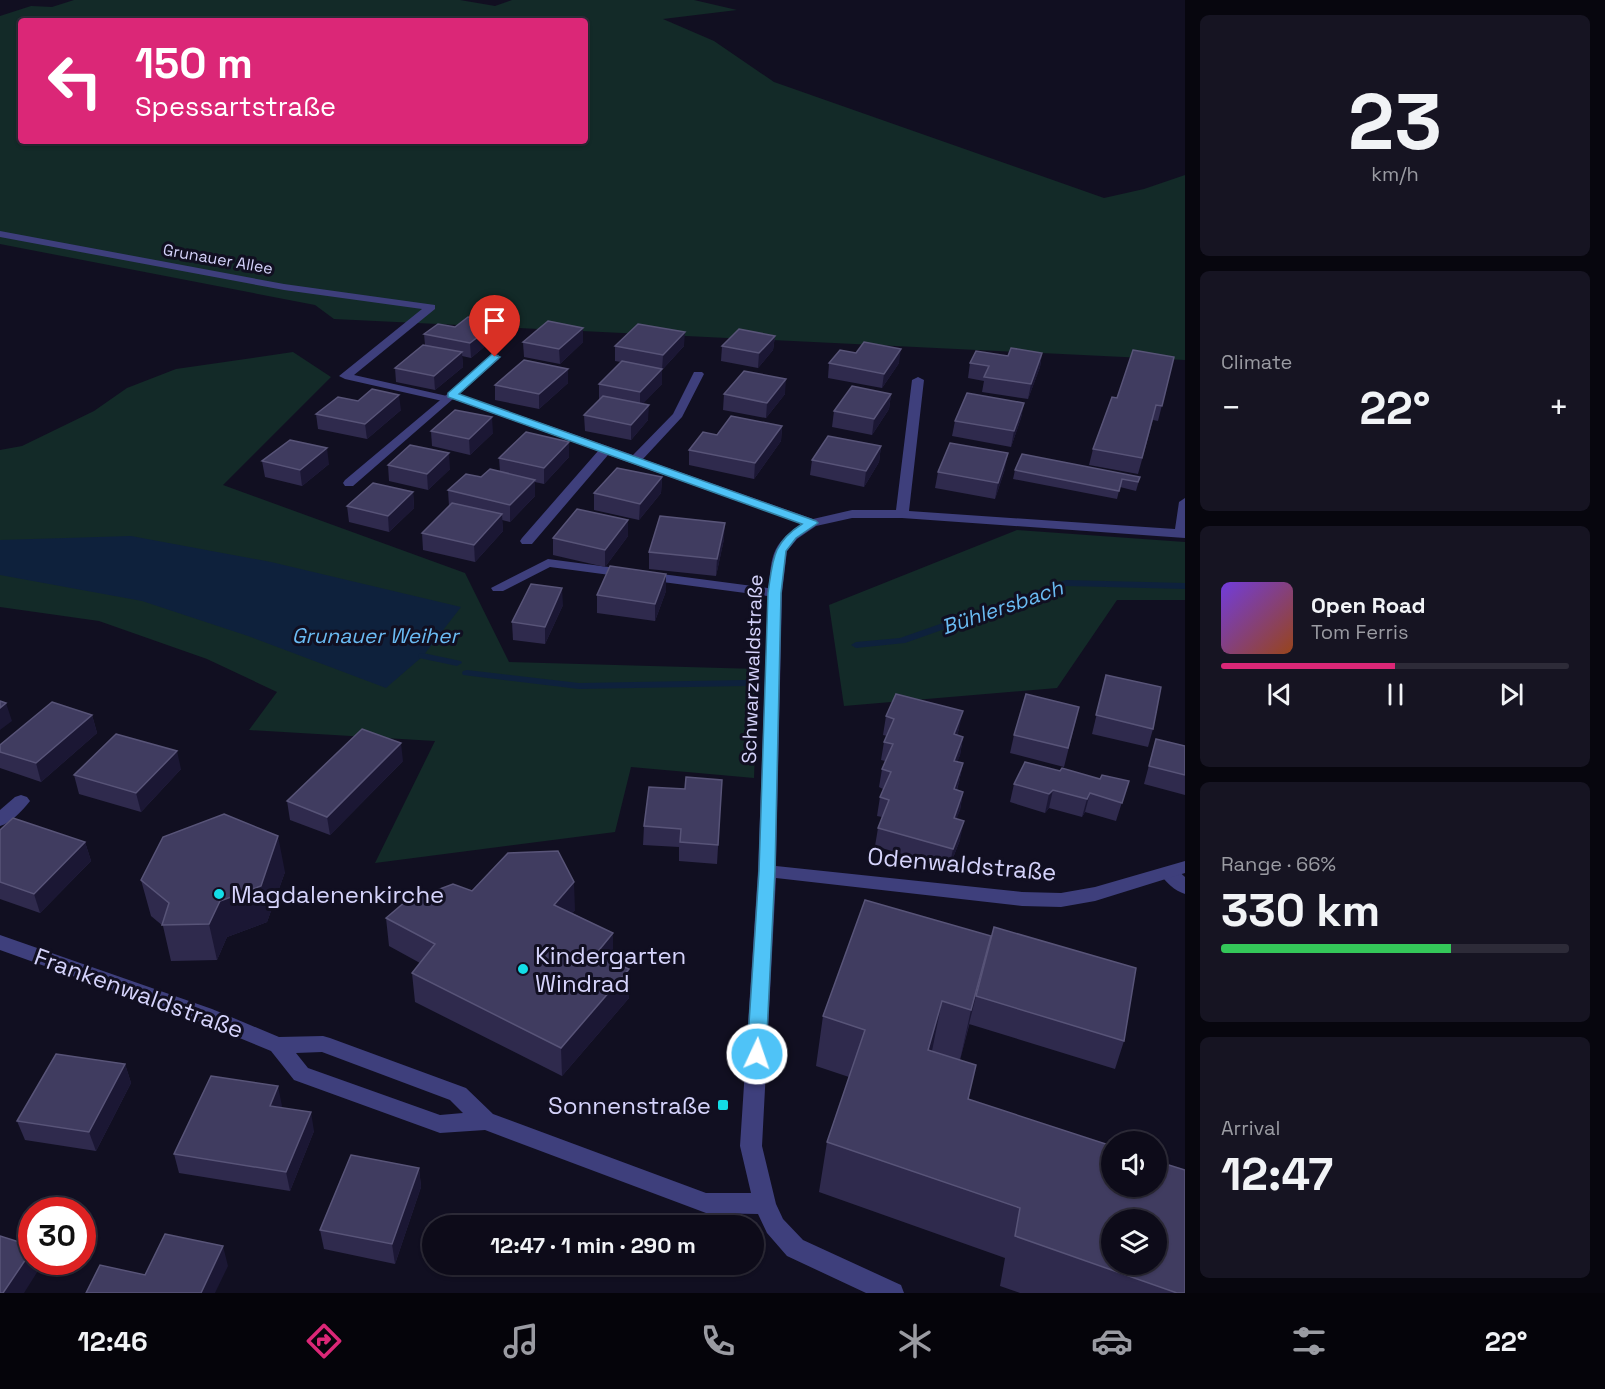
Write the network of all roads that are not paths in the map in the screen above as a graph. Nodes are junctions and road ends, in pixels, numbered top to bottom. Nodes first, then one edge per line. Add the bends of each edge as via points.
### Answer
1 (0, 234) edge
2 (495, 357) dead end
3 (698, 374) dead end
4 (918, 380) dead end
5 (449, 397) junction
6 (606, 450) junction
7 (635, 460) junction
8 (349, 483) dead end
9 (1185, 502) edge
10 (902, 514) junction
11 (812, 523) junction
12 (1183, 534) edge
13 (527, 542) dead end
14 (498, 588) dead end
15 (775, 593) junction
16 (21, 801) dead end
17 (0, 820) edge
18 (1177, 870) edge
19 (767, 871) junction
20 (1185, 887) edge
21 (0, 942) edge
22 (278, 1045) junction
23 (484, 1121) junction
24 (765, 1204) junction
25 (892, 1293) edge

1 - 5 street, Grunauer Allee via 284,287 431,307 345,376
2 - 5 street
3 - 7 street via 678,415
4 - 10 street
5 - 6 street
5 - 8 street
6 - 7 street
6 - 13 street
7 - 11 street
9 - 12 street
10 - 11 street, Schwarzwaldstraße via 852,514
10 - 12 street, Schwarzwaldstraße
11 - 15 street, Schwarzwaldstraße via 792,536 780,551
14 - 15 street via 548,563
15 - 19 street, Schwarzwaldstraße
16 - 17 street
18 - 19 street, Odenwaldstraße via 1095,894 1051,900
18 - 20 street
19 - 24 street, Schwarzwaldstraße via 751,1146
21 - 22 street, Frankenwaldstraße
22 - 23 street, Frankenwaldstraße via 323,1044 458,1094
22 - 23 street, Frankenwaldstraße via 301,1074 440,1124
23 - 24 street, Frankenwaldstraße via 706,1203
24 - 25 street via 775,1226 795,1248

